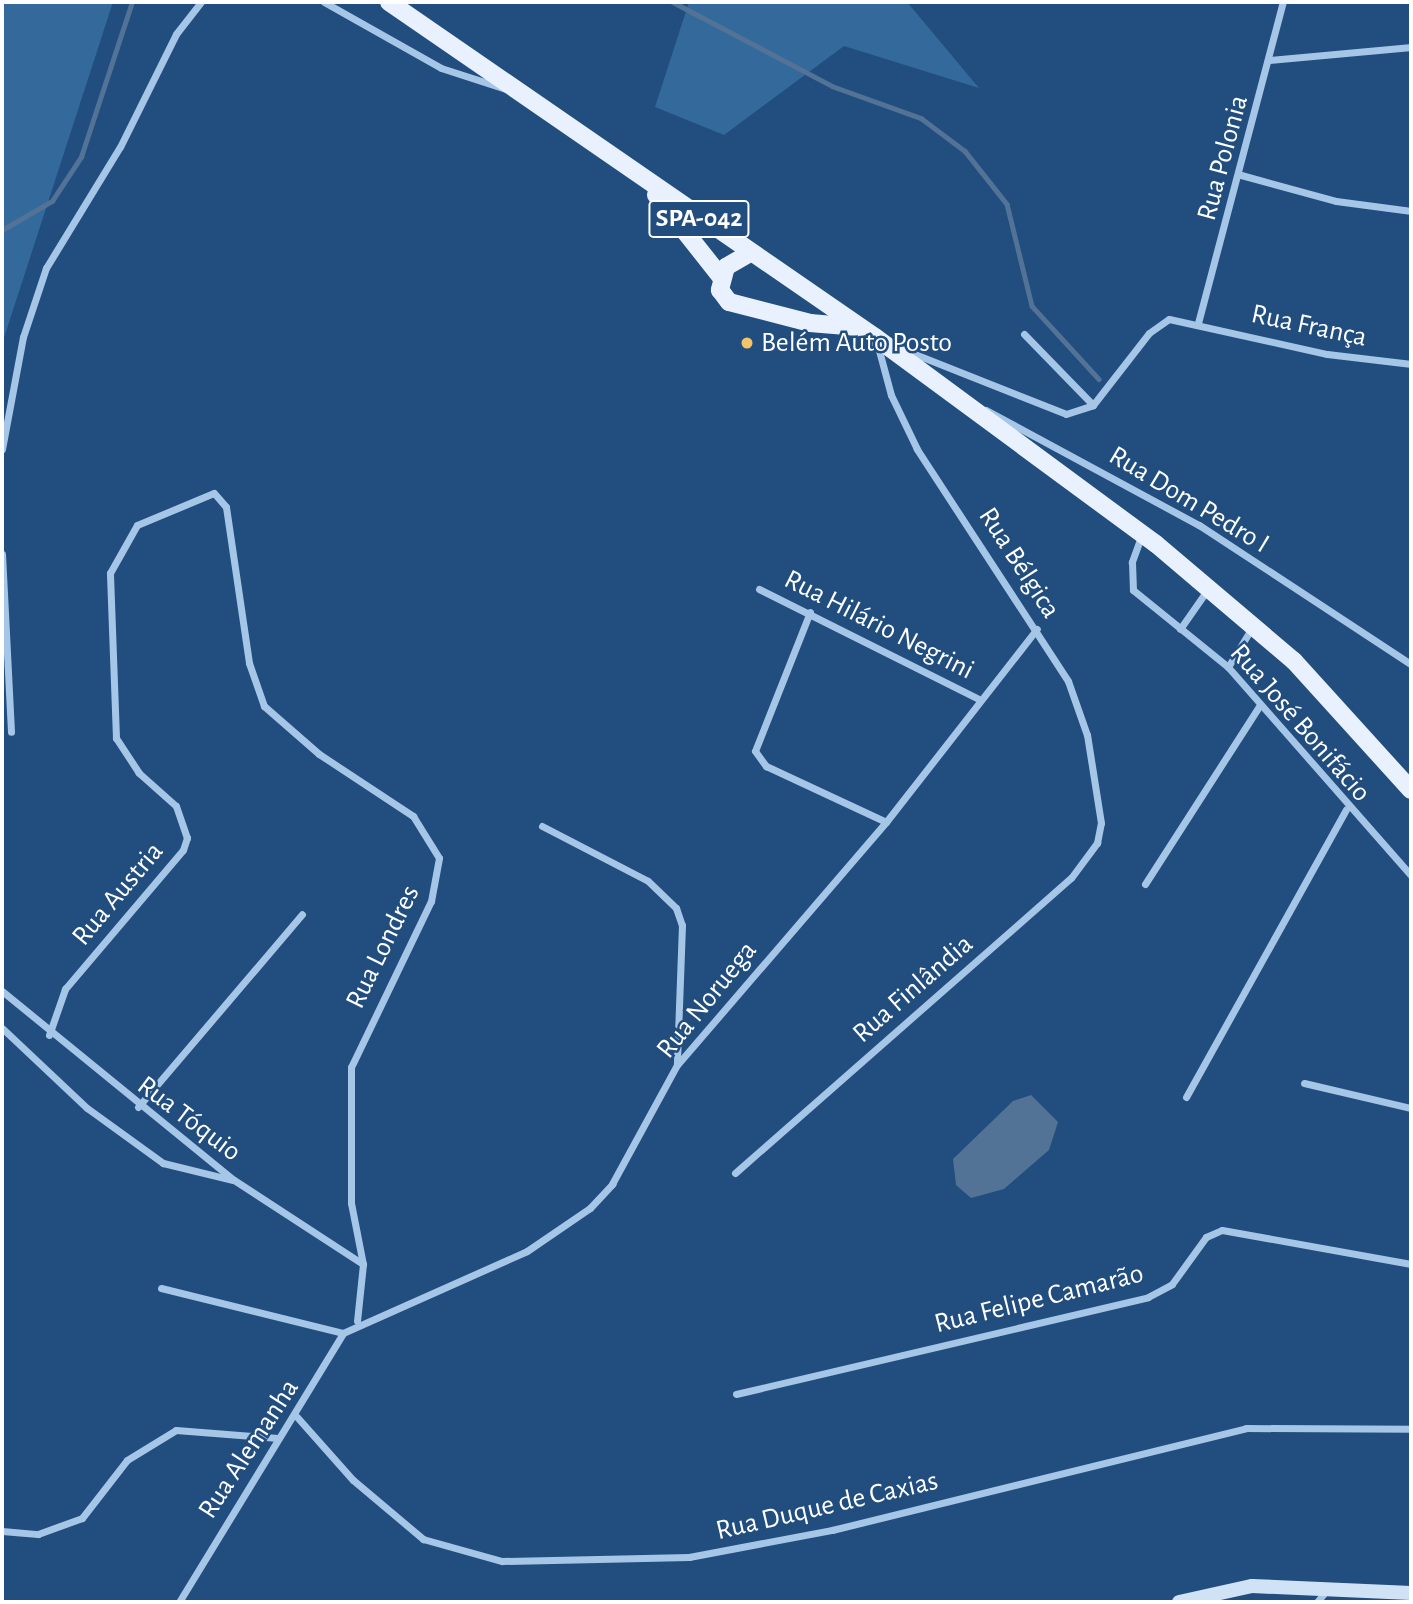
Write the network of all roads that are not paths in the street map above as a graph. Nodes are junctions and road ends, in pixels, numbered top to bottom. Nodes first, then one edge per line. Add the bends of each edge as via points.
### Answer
1 (201, 2) edge
2 (324, 2) edge
3 (389, 2) edge
4 (1283, 2) edge
5 (1411, 47) edge
6 (1269, 60) junction
7 (513, 90) junction
8 (1241, 175) junction
9 (648, 184) junction
10 (1411, 211) edge
11 (750, 253) junction
12 (721, 277) junction
13 (1198, 323) junction
14 (868, 332) junction
15 (1024, 334) dead end
16 (1411, 364) edge
17 (937, 384) junction
18 (1093, 405) junction
19 (2, 449) edge
20 (1142, 533) junction
21 (2, 554) edge
22 (1210, 587) junction
23 (759, 589) dead end
24 (810, 612) junction
25 (1254, 625) junction
26 (1037, 629) junction
27 (1180, 629) junction
28 (1411, 664) edge
29 (1227, 667) junction
30 (979, 699) junction
31 (1259, 705) junction
32 (11, 732) dead end
33 (123, 753) joint
34 (1411, 790) edge
35 (1346, 809) junction
36 (886, 822) junction
37 (1101, 823) joint
38 (542, 826) dead end
39 (1411, 874) edge
40 (1145, 884) dead end
41 (302, 914) dead end
42 (2, 991) edge
43 (2, 1028) edge
44 (49, 1035) junction
45 (677, 1065) junction
46 (1304, 1083) dead end
47 (1186, 1097) dead end
48 (138, 1107) junction
49 (1411, 1108) edge
50 (734, 1173) dead end
51 (234, 1180) junction
52 (363, 1264) junction
53 (1411, 1264) edge
54 (161, 1288) dead end
55 (357, 1321) junction
56 (343, 1333) junction
57 (736, 1394) dead end
58 (297, 1417) junction
59 (1411, 1429) edge
60 (278, 1438) junction
61 (2, 1531) edge
62 (1411, 1593) edge
63 (1321, 1597) edge
64 (179, 1602) edge
65 (1179, 1602) edge

1 - 19 street via 176,33 120,147 46,268 23,337
2 - 7 street via 451,73
3 - 7 main road
4 - 6 street, Rua Polonia
5 - 6 street
6 - 8 street, Rua Polonia
7 - 9 main road
8 - 10 street via 1336,201
8 - 13 street, Rua Polonia
9 - 11 main road, SPA-042
9 - 12 main road
11 - 12 main road via 735,258
11 - 14 main road
12 - 14 main road via 720,290 740,307
13 - 16 street, Rua França via 1327,354
13 - 18 street via 1158,323
14 - 17 main road
14 - 18 street via 1046,410 1077,413
14 - 26 street, Rua Bélgica via 891,395 918,449
15 - 18 street
17 - 20 main road
17 - 28 street, Rua Dom Pedro I via 1199,525
20 - 22 main road
20 - 27 street, Rua José Bonifácio via 1132,562 1133,590
21 - 32 street
22 - 25 main road
22 - 27 street
23 - 24 street, Rua Hilário Negrini
24 - 30 street, Rua Hilário Negrini
24 - 36 street via 755,751 766,766
25 - 29 street
25 - 34 main road
26 - 30 street, Rua Noruega
26 - 37 street, Rua Bélgica via 1080,709
27 - 29 street, Rua José Bonifácio
29 - 31 street, Rua José Bonifácio
30 - 36 street, Rua Noruega
31 - 35 street, Rua José Bonifácio
31 - 40 street
33 - 44 street, Rua Austria via 184,818 184,850 65,989
33 - 52 street, Rua Londres via 110,688 116,555 131,531 157,512 208,493 222,497 249,663 264,706 319,754 413,816 439,858 431,901 351,1067 352,1203
35 - 39 street, Rua José Bonifácio
35 - 47 street
36 - 45 street, Rua Noruega
37 - 50 street, Rua Finlândia via 1097,843 1071,878
38 - 45 street via 648,881 676,908 682,925
41 - 48 street
42 - 44 street, Rua Tóquio
43 - 51 street via 87,1108 163,1163
44 - 48 street, Rua Tóquio
45 - 55 street, Rua Noruega via 612,1184 581,1216 527,1251
46 - 49 street
48 - 51 street, Rua Tóquio
51 - 52 street, Rua Tóquio
52 - 55 street, Rua Londres
53 - 57 street, Rua Felipe Camarão via 1222,1230 1206,1237 1172,1284 1148,1297
54 - 56 street
55 - 56 street, Rua Alemanha
56 - 58 street, Rua Alemanha
58 - 59 street, Rua Duque de Caxias via 353,1480 423,1539 502,1561 689,1557 1227,1431 1289,1425
58 - 60 street, Rua Alemanha
60 - 61 street via 176,1430 127,1460 82,1518 38,1534
60 - 64 street, Rua Alemanha
62 - 63 main road
63 - 65 main road via 1252,1586

